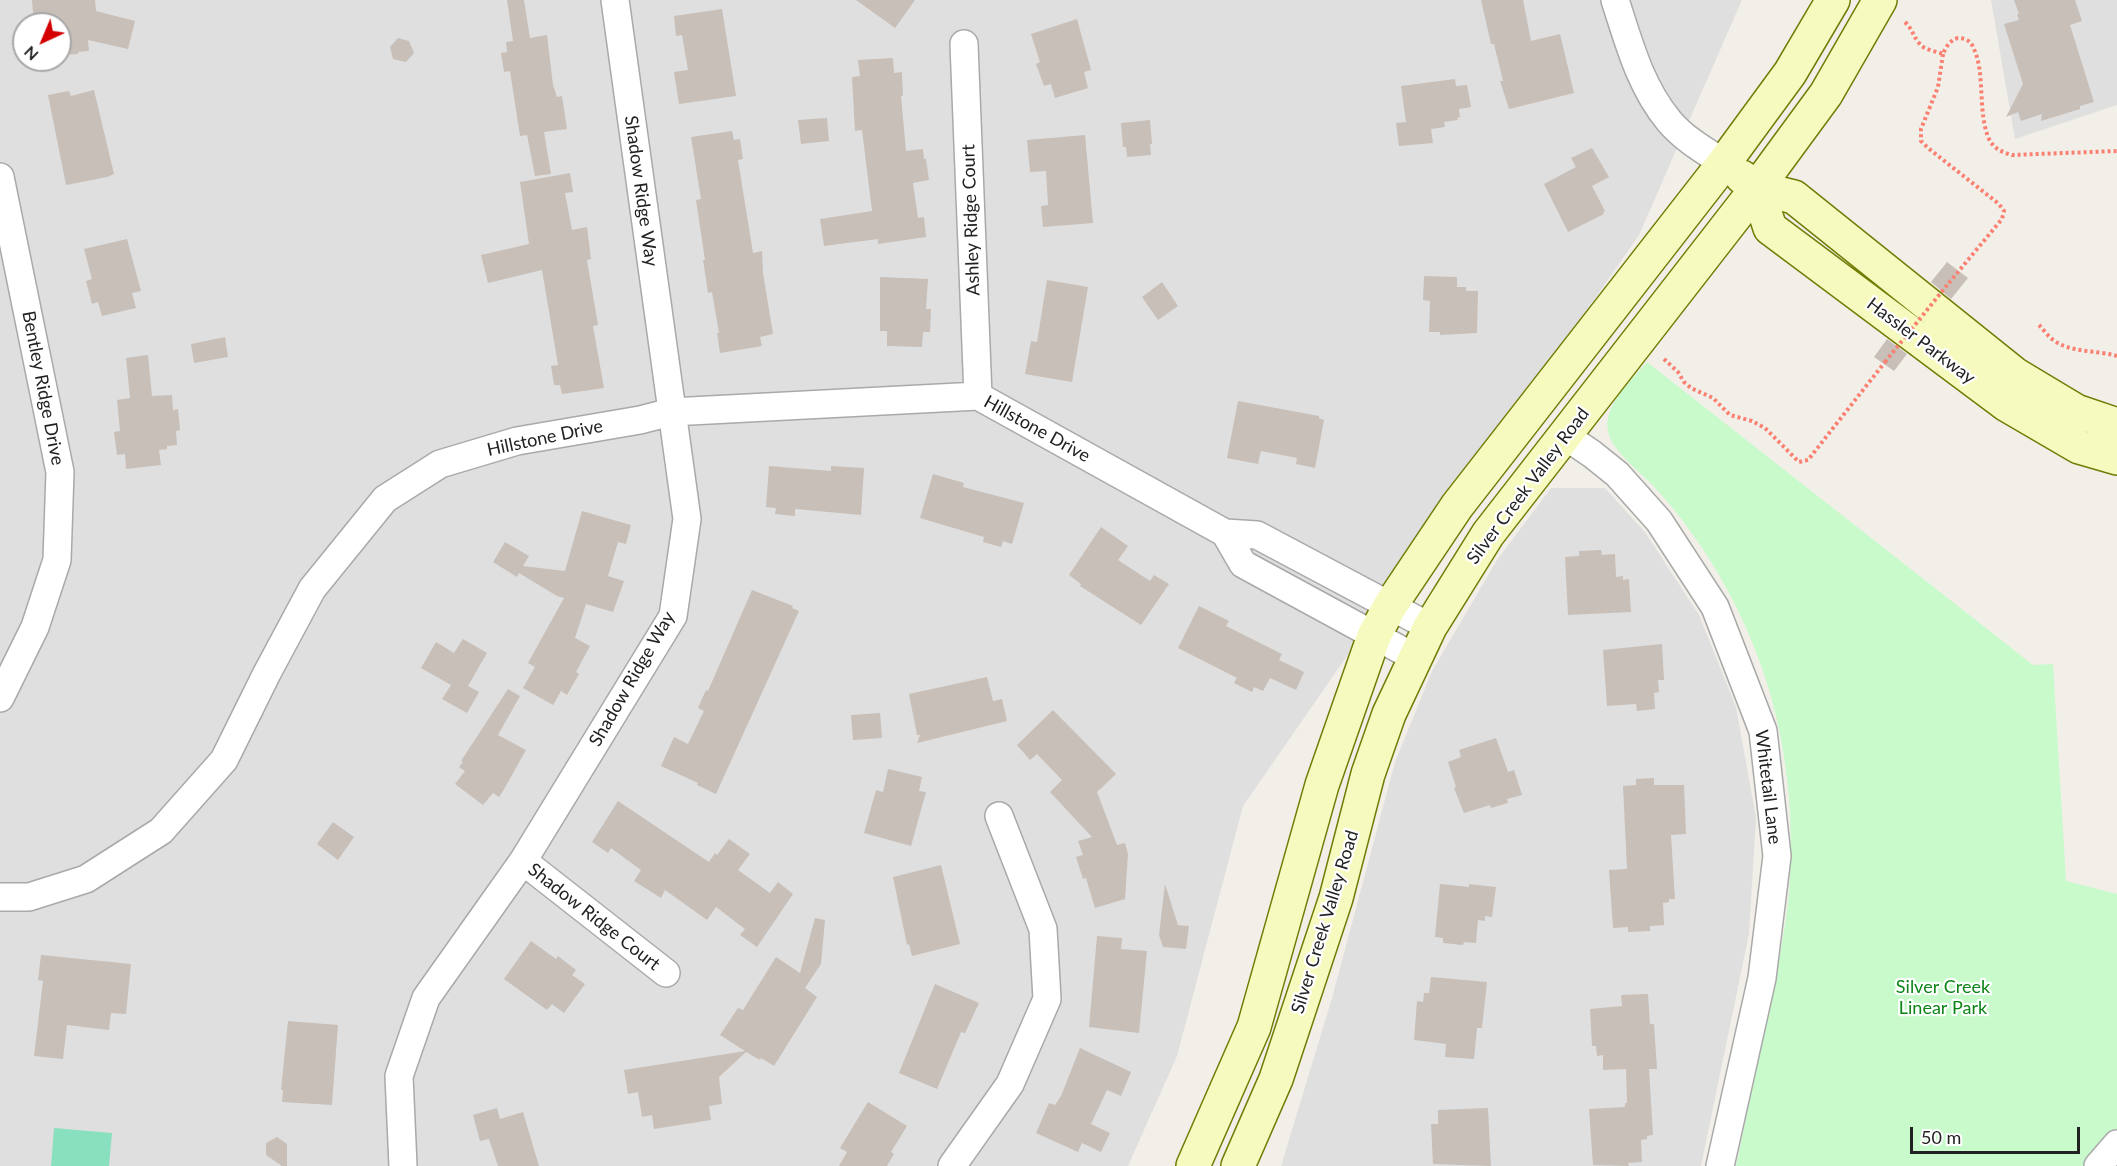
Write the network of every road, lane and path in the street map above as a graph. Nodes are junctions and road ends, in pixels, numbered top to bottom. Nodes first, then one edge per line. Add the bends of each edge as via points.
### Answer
1 (615, 0) edge
2 (1615, 0) edge
3 (1833, 0) edge
4 (1880, 0) edge
5 (1905, 22) dead end
6 (964, 44) dead end
7 (1943, 54) junction
8 (2117, 152) edge
9 (1724, 163) junction
10 (0, 177) edge
11 (1757, 188) junction
12 (2039, 325) dead end
13 (2117, 356) edge
14 (1664, 359) dead end
15 (978, 396) junction
16 (671, 412) junction
17 (2117, 425) edge
18 (1564, 435) junction
19 (2117, 458) edge
20 (1225, 533) junction
21 (1390, 606) junction
22 (1430, 627) junction
23 (1374, 636) junction
24 (1414, 657) junction
25 (0, 698) edge
26 (999, 816) dead end
27 (523, 861) junction
28 (0, 897) edge
29 (666, 973) dead end
30 (2117, 1144) edge
31 (403, 1166) edge
32 (952, 1166) edge
33 (1193, 1166) edge
34 (1238, 1166) edge
35 (1720, 1166) edge
36 (2098, 1166) edge

1 - 16 street, Shadow Ridge Way
2 - 9 street via 1647,91 1670,122
3 - 9 main road, Silver Creek Valley Road via 1790,73
4 - 11 main road, Silver Creek Valley Road via 1826,94
5 - 7 path via 1919,43
6 - 15 street, Ashley Ridge Court
7 - 8 path via 1957,38 1973,44 1988,137 2002,152
7 - 14 path, bridge via 1938,87 1921,129 1922,141 2004,211 1808,460 1799,462 1765,428 1730,415 1713,398 1691,388
9 - 11 main road, Hassler Parkway
9 - 21 main road, Silver Creek Valley Road via 1457,506
10 - 25 street, Bentley Ridge Drive via 60,472 57,560 35,627
11 - 17 main road, Hassler Parkway via 1794,197 2016,375 2076,411
11 - 18 main road, Silver Creek Valley Road
11 - 19 main road, Hassler Parkway via 1770,228 1997,398 2079,447
12 - 13 path via 2054,341 2074,349
15 - 16 street, Hillstone Drive
15 - 20 street, Hillstone Drive
16 - 27 street, Shadow Ridge Way via 687,519 673,616
16 - 28 street, Hillstone Drive via 517,441 440,464 385,499 312,589 224,760 161,831 86,879 29,897
18 - 22 main road, Silver Creek Valley Road via 1488,534
18 - 35 street, Whitetail Lane via 1617,474 1659,521 1715,607 1763,731 1777,856 1762,978
20 - 21 street, Hillstone Drive via 1257,536
20 - 23 street via 1243,564
21 - 22 street, Hillstone Drive
21 - 23 main road, Silver Creek Valley Road
22 - 24 main road, Silver Creek Valley Road
23 - 24 street
23 - 33 main road, Silver Creek Valley Road via 1322,785 1254,1027
24 - 34 main road, Silver Creek Valley Road via 1368,774 1336,898 1276,1080
26 - 32 street via 1043,929 1047,999 1010,1084
27 - 29 street, Shadow Ridge Court
27 - 31 street, Shadow Ridge Way via 426,998 399,1076
30 - 36 street

